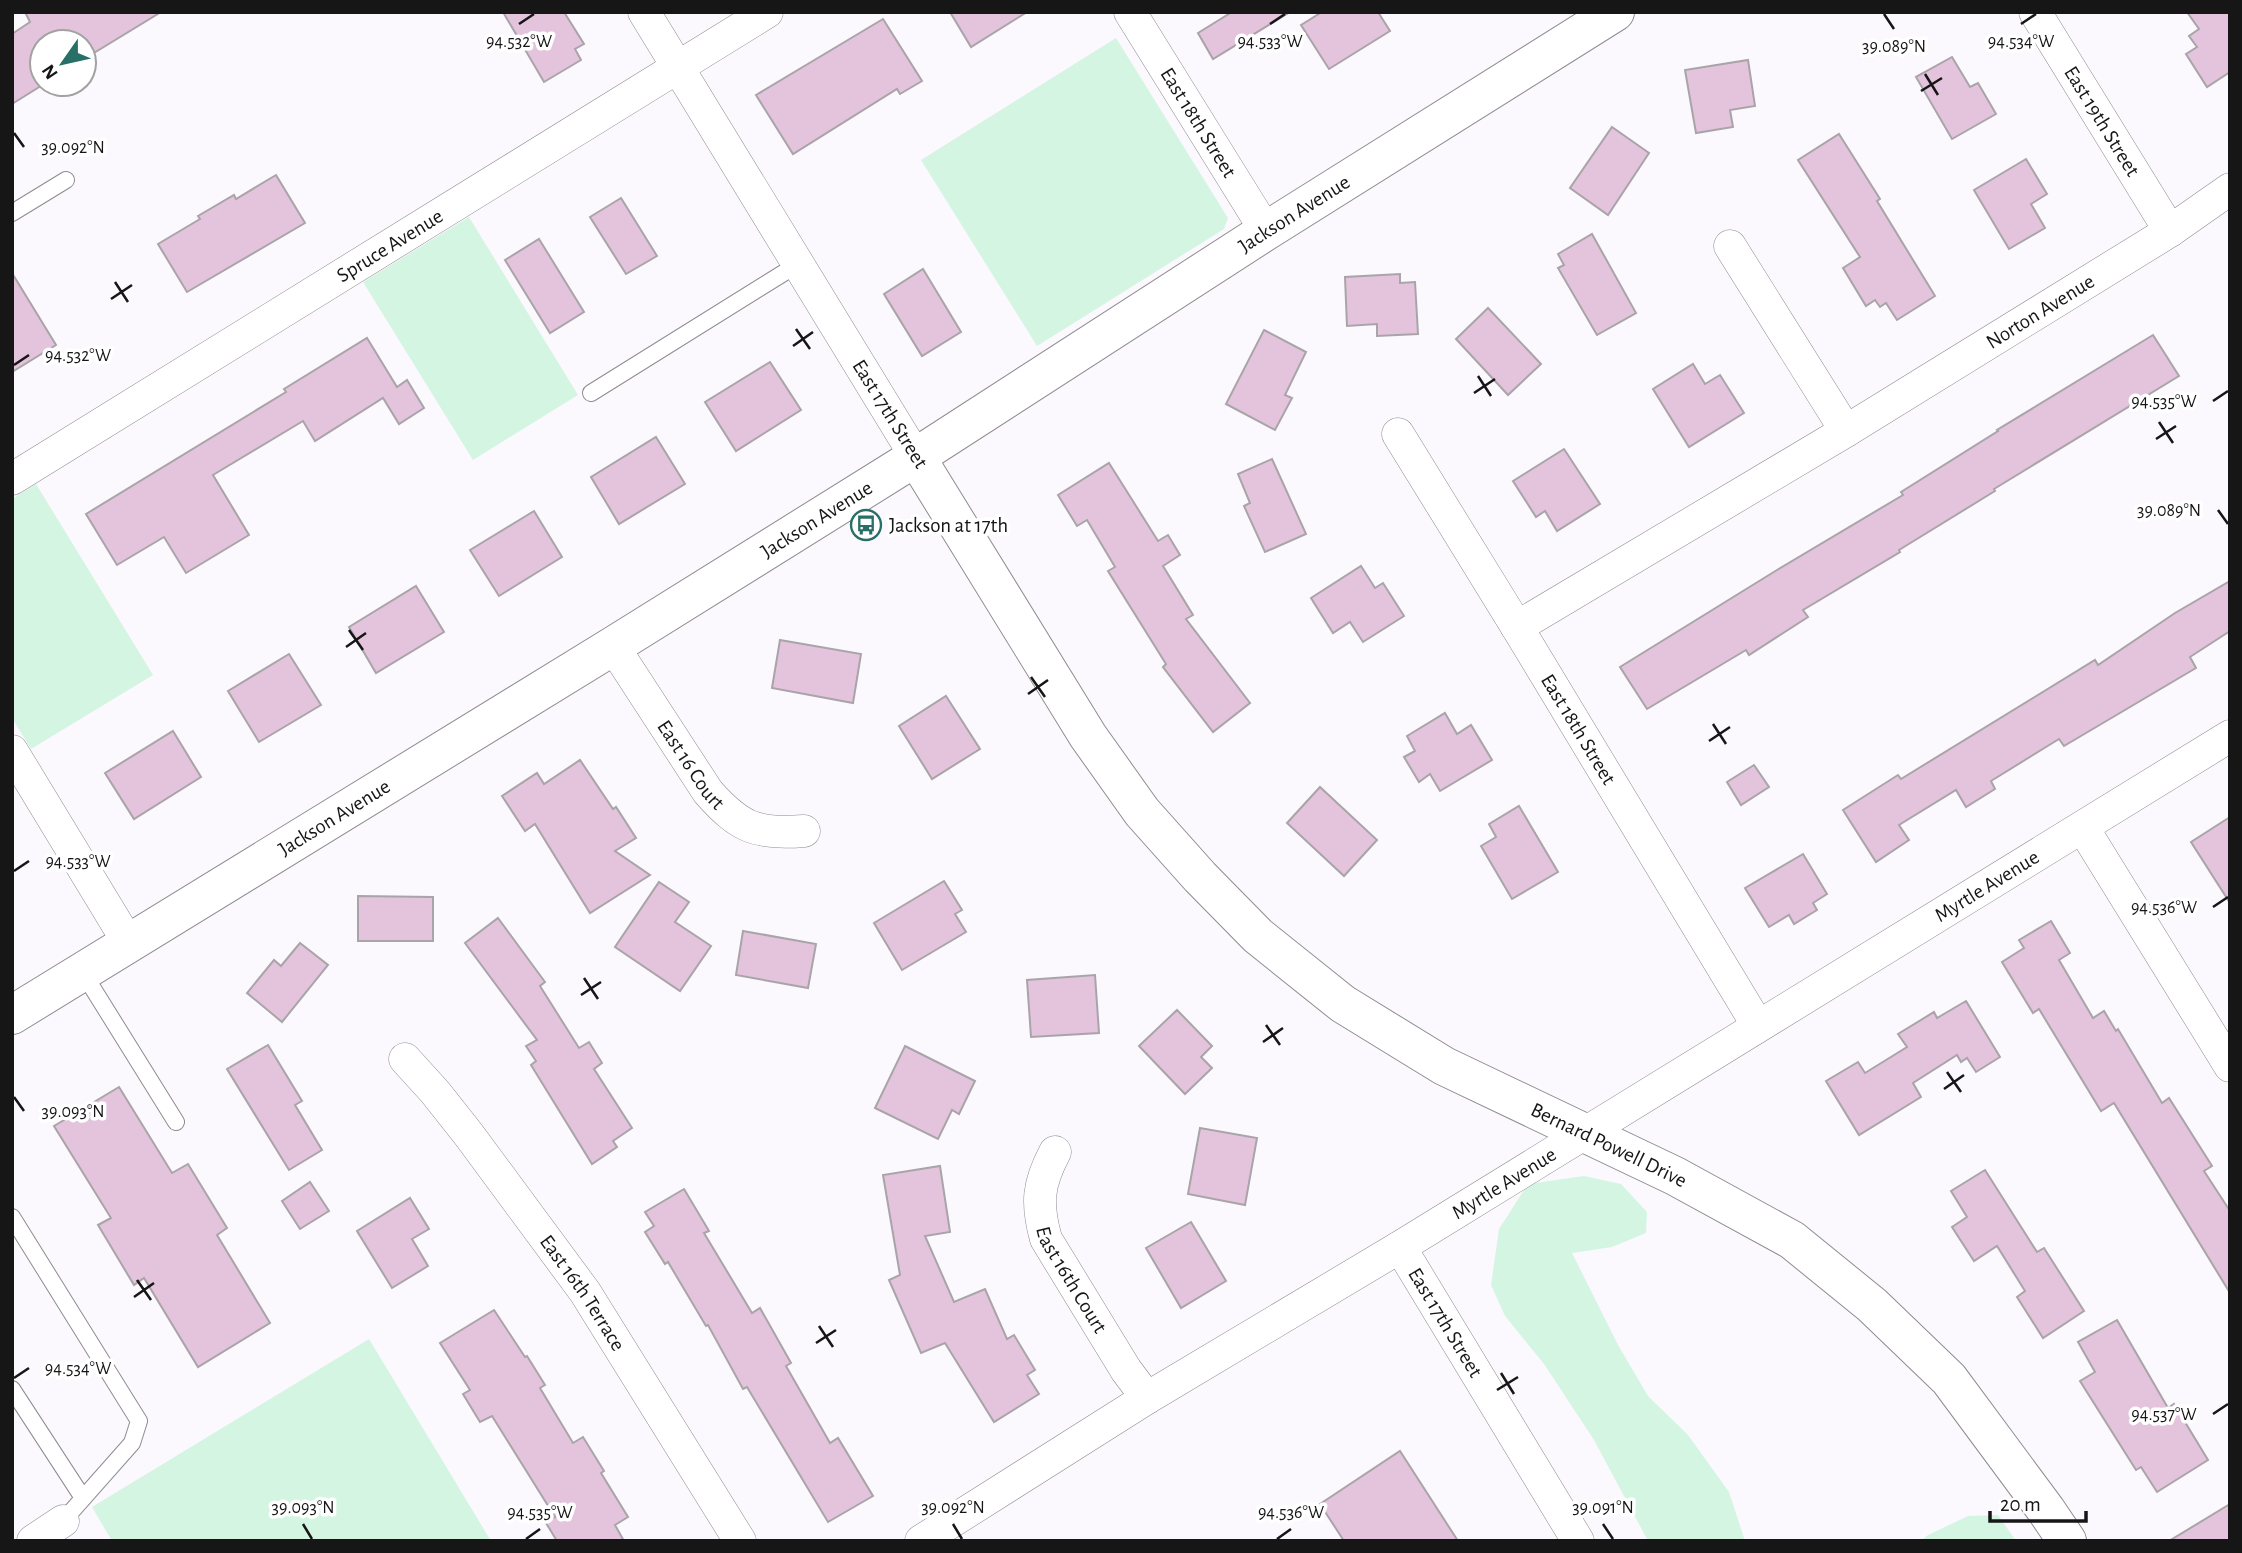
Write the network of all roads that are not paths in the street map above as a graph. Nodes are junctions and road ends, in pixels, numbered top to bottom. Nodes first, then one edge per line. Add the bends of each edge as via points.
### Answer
1 (644, 12) edge
2 (767, 12) edge
3 (1130, 12) edge
4 (1615, 12) edge
5 (2035, 12) edge
6 (677, 66) junction
7 (66, 180) dead end
8 (2230, 189) edge
9 (12, 213) edge
10 (1266, 231) junction
11 (2170, 231) junction
12 (1730, 246) dead end
13 (798, 264) junction
14 (591, 393) dead end
15 (1846, 431) junction
16 (1398, 434) dead end
17 (916, 457) junction
18 (12, 479) edge
19 (1517, 627) junction
20 (613, 646) junction
21 (2230, 736) edge
22 (12, 751) edge
23 (1142, 812) joint
24 (2083, 828) junction
25 (804, 831) dead end
26 (128, 942) junction
27 (82, 971) junction
28 (12, 1015) edge
29 (1758, 1026) junction
30 (405, 1059) dead end
31 (2230, 1066) edge
32 (176, 1122) dead end
33 (1586, 1133) junction
34 (1055, 1152) dead end
35 (12, 1217) edge
36 (1400, 1247) junction
37 (12, 1389) edge
38 (1147, 1398) junction
39 (73, 1509) junction
40 (2057, 1525) edge
41 (33, 1541) edge
42 (740, 1541) edge
43 (921, 1541) edge
44 (1578, 1541) edge

1 - 6 street, East 17th Street
2 - 6 street, Spruce Avenue
3 - 10 street, East 18th Street
4 - 10 street, Jackson Avenue
5 - 11 street, East 19th Street
6 - 13 street, East 17th Street
6 - 18 street, Spruce Avenue
7 - 9 lane
8 - 11 street, Norton Avenue
10 - 17 street, Jackson Avenue
11 - 15 street, Norton Avenue
12 - 15 street
13 - 14 lane
13 - 17 street, East 17th Street
15 - 19 street, Norton Avenue
16 - 19 street, East 18th Street
17 - 20 street, Jackson Avenue
17 - 23 street, East 17th Street via 1088,736
19 - 29 street, East 18th Street
20 - 25 street, East 16 Court via 708,792 727,813 764,832
20 - 26 street, Jackson Avenue
21 - 24 street, Myrtle Avenue
22 - 26 street
23 - 33 street, Bernard Powell Drive via 1258,936 1343,1004 1444,1066
24 - 29 street, Myrtle Avenue
24 - 31 street
26 - 27 street, Jackson Avenue
27 - 28 street, Jackson Avenue
27 - 32 lane
29 - 33 street, Myrtle Avenue
30 - 42 street, East 16th Terrace via 470,1135 585,1292
33 - 36 street, Myrtle Avenue
33 - 40 street, Bernard Powell Drive via 1792,1240 1872,1305 1949,1379
34 - 38 street, East 16th Court via 1040,1187 1046,1238
35 - 39 lane via 138,1421 132,1443
36 - 38 street, Myrtle Avenue
36 - 44 street, East 17th Street
37 - 39 lane
38 - 43 street, Myrtle Avenue
39 - 41 street

